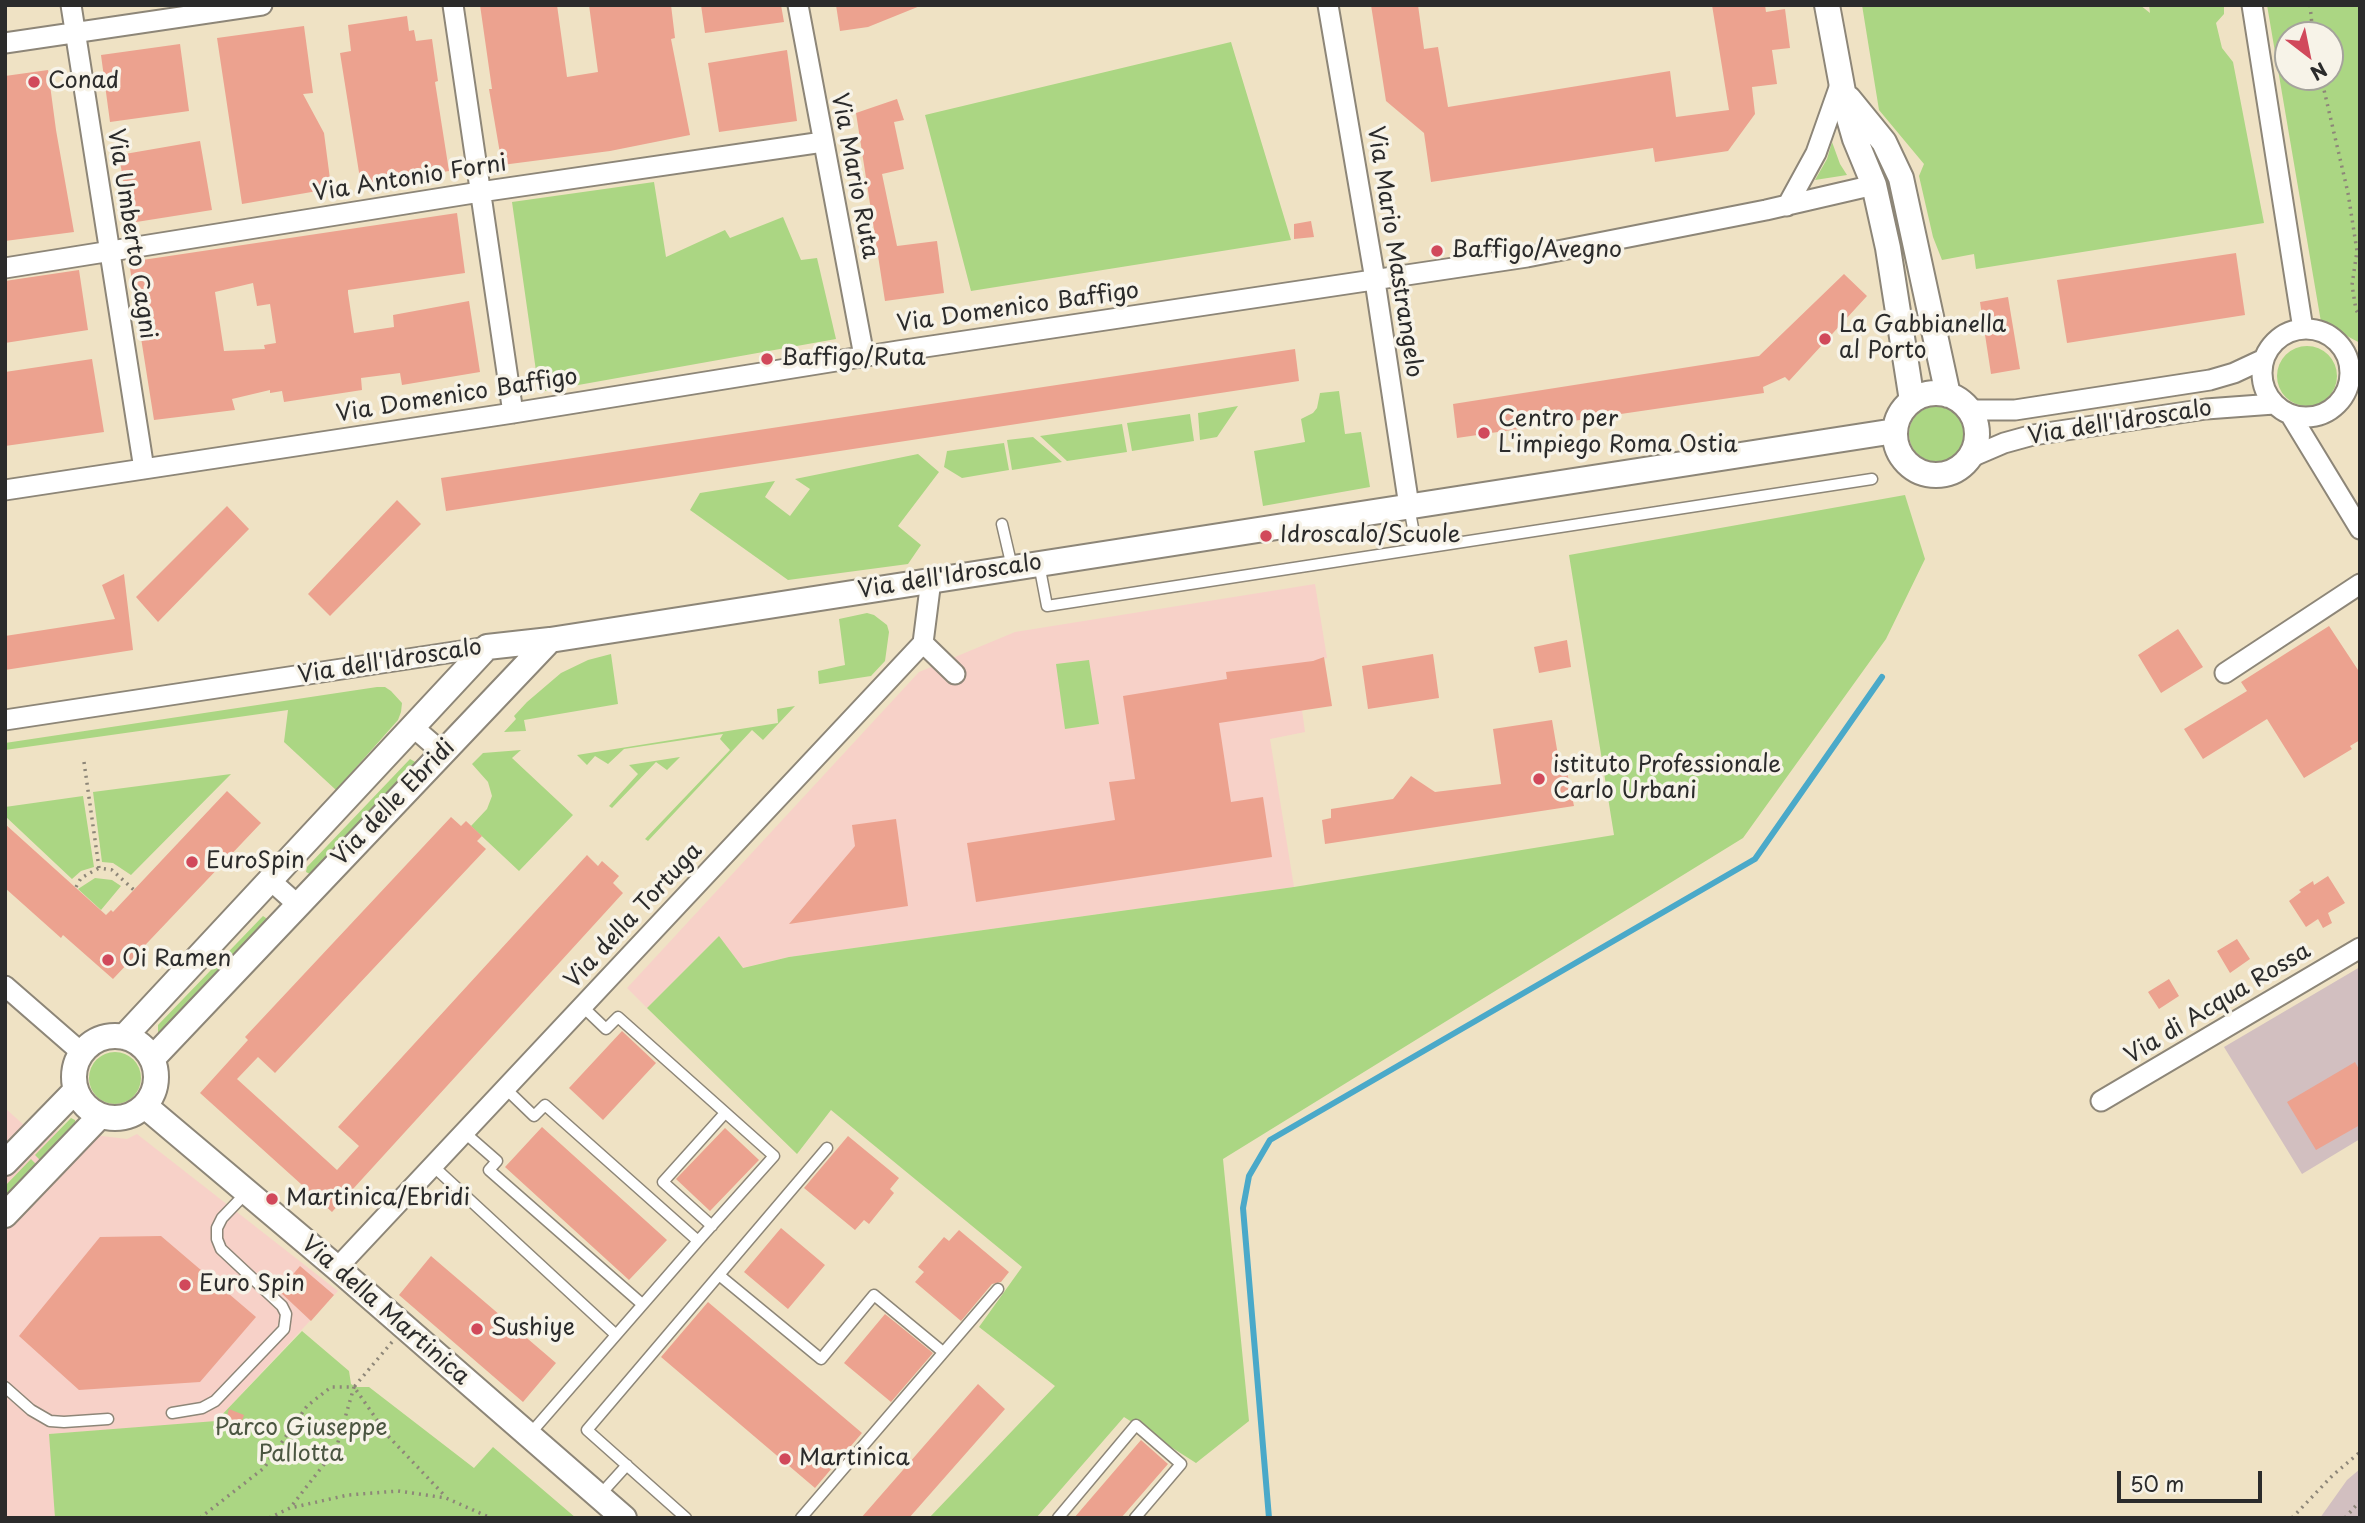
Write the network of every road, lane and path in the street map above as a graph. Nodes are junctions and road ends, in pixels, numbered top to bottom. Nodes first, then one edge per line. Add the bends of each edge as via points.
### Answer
1 (71, 5) edge
2 (262, 5) edge
3 (453, 5) edge
4 (798, 5) edge
5 (1328, 5) edge
6 (1827, 5) edge
7 (2252, 5) edge
8 (75, 32) junction
9 (5, 43) edge
10 (1840, 85) junction
11 (2324, 91) edge
12 (823, 142) junction
13 (1874, 185) junction
14 (1905, 191) junction
15 (480, 192) junction
16 (1787, 206) junction
17 (108, 252) junction
18 (5, 268) edge
19 (1375, 281) junction
20 (2360, 316) edge
21 (2303, 329) junction
22 (864, 356) junction
23 (2264, 359) junction
24 (2353, 359) edge
25 (1948, 395) junction
26 (1912, 401) junction
27 (2282, 409) junction
28 (1969, 410) junction
29 (513, 413) junction
30 (1895, 430) junction
31 (1969, 458) junction
32 (144, 470) junction
33 (1872, 479) dead end
34 (5, 490) edge
35 (1409, 506) junction
36 (1002, 524) dead end
37 (2360, 529) edge
38 (1417, 549) junction
39 (1038, 563) junction
40 (1012, 568) junction
41 (931, 580) junction
42 (2360, 584) edge
43 (550, 640) junction
44 (923, 643) junction
45 (487, 647) junction
46 (2225, 673) dead end
47 (955, 674) dead end
48 (5, 720) edge
49 (413, 727) junction
50 (443, 753) junction
51 (84, 762) dead end
52 (99, 869) junction
53 (270, 880) junction
54 (76, 887) dead end
55 (134, 890) dead end
56 (298, 905) junction
57 (2360, 948) edge
58 (5, 986) edge
59 (583, 1007) junction
60 (124, 1037) junction
61 (82, 1053) junction
62 (152, 1059) junction
63 (506, 1089) junction
64 (76, 1090) junction
65 (2101, 1101) dead end
66 (145, 1106) junction
67 (725, 1113) junction
68 (100, 1116) junction
69 (465, 1133) junction
70 (827, 1148) dead end
71 (5, 1163) edge
72 (433, 1166) junction
73 (247, 1192) junction
74 (5, 1215) edge
75 (712, 1226) junction
76 (698, 1241) junction
77 (337, 1268) junction
78 (719, 1275) junction
79 (998, 1289) dead end
80 (642, 1304) junction
81 (404, 1327) junction
82 (615, 1334) junction
83 (943, 1352) junction
84 (5, 1387) edge
85 (354, 1387) junction
86 (172, 1413) dead end
87 (108, 1419) dead end
88 (529, 1435) junction
89 (2360, 1452) edge
90 (627, 1465) junction
91 (599, 1496) junction
92 (446, 1498) junction
93 (2360, 1501) edge
94 (290, 1508) junction
95 (200, 1518) edge
96 (270, 1518) edge
97 (491, 1518) edge
98 (624, 1518) edge
99 (686, 1518) edge
100 (801, 1518) edge
101 (1058, 1518) edge
102 (1135, 1518) edge
103 (2292, 1518) edge
104 (2345, 1518) edge

1 - 8 street, Via Umberto Cagni
2 - 8 street
3 - 15 street
4 - 12 street, Via Mario Ruta
5 - 19 street, Via Mario Mastrangelo
6 - 10 street
7 - 21 street
8 - 9 street
8 - 17 street, Via Umberto Cagni
10 - 13 street
10 - 14 street via 1887,147
10 - 16 street via 1816,153
11 - 20 path via 2350,205 2357,251 2353,285
12 - 15 street, Via Antonio Forni
12 - 22 street, Via Mario Ruta
13 - 14 street
13 - 16 street, Via Domenico Baffigo
13 - 26 street
14 - 25 street
15 - 17 street, Via Antonio Forni
15 - 29 street
16 - 19 street, Via Domenico Baffigo via 1527,257
17 - 18 street, Via Antonio Forni
17 - 32 street, Via Umberto Cagni
19 - 22 street, Via Domenico Baffigo
19 - 35 street, Via Mario Mastrangelo
21 - 23 street via 2281,337
21 - 24 street via 2330,337
22 - 29 street, Via Domenico Baffigo
23 - 27 street via 2263,383
23 - 28 street, Via dell'Idroscalo via 2210,380 2015,410
24 - 27 street via 2347,387 2333,407 2314,416
25 - 26 street via 1931,394
25 - 28 street
26 - 30 street
27 - 31 street, Via dell'Idroscalo via 2206,409 2033,435
27 - 37 street
28 - 31 street via 1977,432
29 - 32 street, Via Domenico Baffigo
30 - 31 street via 1901,456 1919,472 1945,474
30 - 35 street, Via dell'Idroscalo
32 - 34 street, Via Domenico Baffigo
33 - 38 lane
35 - 38 lane
35 - 39 street, Via dell'Idroscalo
36 - 40 lane
38 - 39 lane via 1047,606
39 - 40 street, Via dell'Idroscalo
40 - 41 street, Via dell'Idroscalo
41 - 43 street, Via dell'Idroscalo
41 - 44 street
42 - 46 street
43 - 45 street, Via dell'Idroscalo
43 - 50 street, Via delle Ebridi
44 - 47 street
44 - 59 street, Via della Tortuga
45 - 48 street, Via dell'Idroscalo
45 - 49 street, Via delle Ebridi
49 - 50 street
49 - 53 street, Via delle Ebridi
50 - 56 street, Via delle Ebridi
51 - 52 path
52 - 54 path via 81,878
52 - 55 path via 111,870
53 - 56 street
53 - 60 street, Via delle Ebridi
56 - 62 street, Via delle Ebridi
57 - 65 street, Via di Acqua Rossa
58 - 61 street
59 - 63 street, Via della Tortuga
59 - 67 lane via 606,1029 618,1017
60 - 61 street via 101,1038
60 - 62 street via 141,1044
61 - 64 street via 74,1071
62 - 66 street via 156,1087
63 - 69 street, Via della Tortuga
63 - 76 lane via 534,1116 545,1105
64 - 68 street via 85,1106
64 - 71 street
66 - 68 street via 124,1118
66 - 73 street, Via della Martinica
67 - 75 lane via 663,1182
67 - 75 lane via 774,1156
68 - 74 street
69 - 72 street, Via della Tortuga
69 - 80 lane via 497,1161 489,1170
70 - 78 lane
72 - 77 street, Via della Tortuga
72 - 82 lane
73 - 77 street, Via della Martinica
73 - 86 lane via 222,1218 217,1239 221,1249 282,1306 284,1329 215,1402
75 - 76 lane
76 - 80 lane
77 - 81 street, Via della Martinica
78 - 83 lane via 821,1359 874,1295
78 - 90 lane via 587,1430
79 - 83 lane
80 - 82 lane
81 - 85 path
81 - 88 street, Via della Martinica
82 - 88 lane
83 - 100 lane
84 - 87 lane via 37,1415 50,1420
85 - 92 path via 389,1437
85 - 94 path via 336,1449
85 - 95 path via 331,1387 307,1406 264,1468
88 - 91 street, Via della Martinica
89 - 103 path
90 - 91 lane
90 - 99 lane
91 - 98 street, Via della Martinica
92 - 94 path via 398,1491 348,1495
92 - 97 path
93 - 104 path
94 - 96 path
101 - 102 lane via 1136,1426 1181,1464

